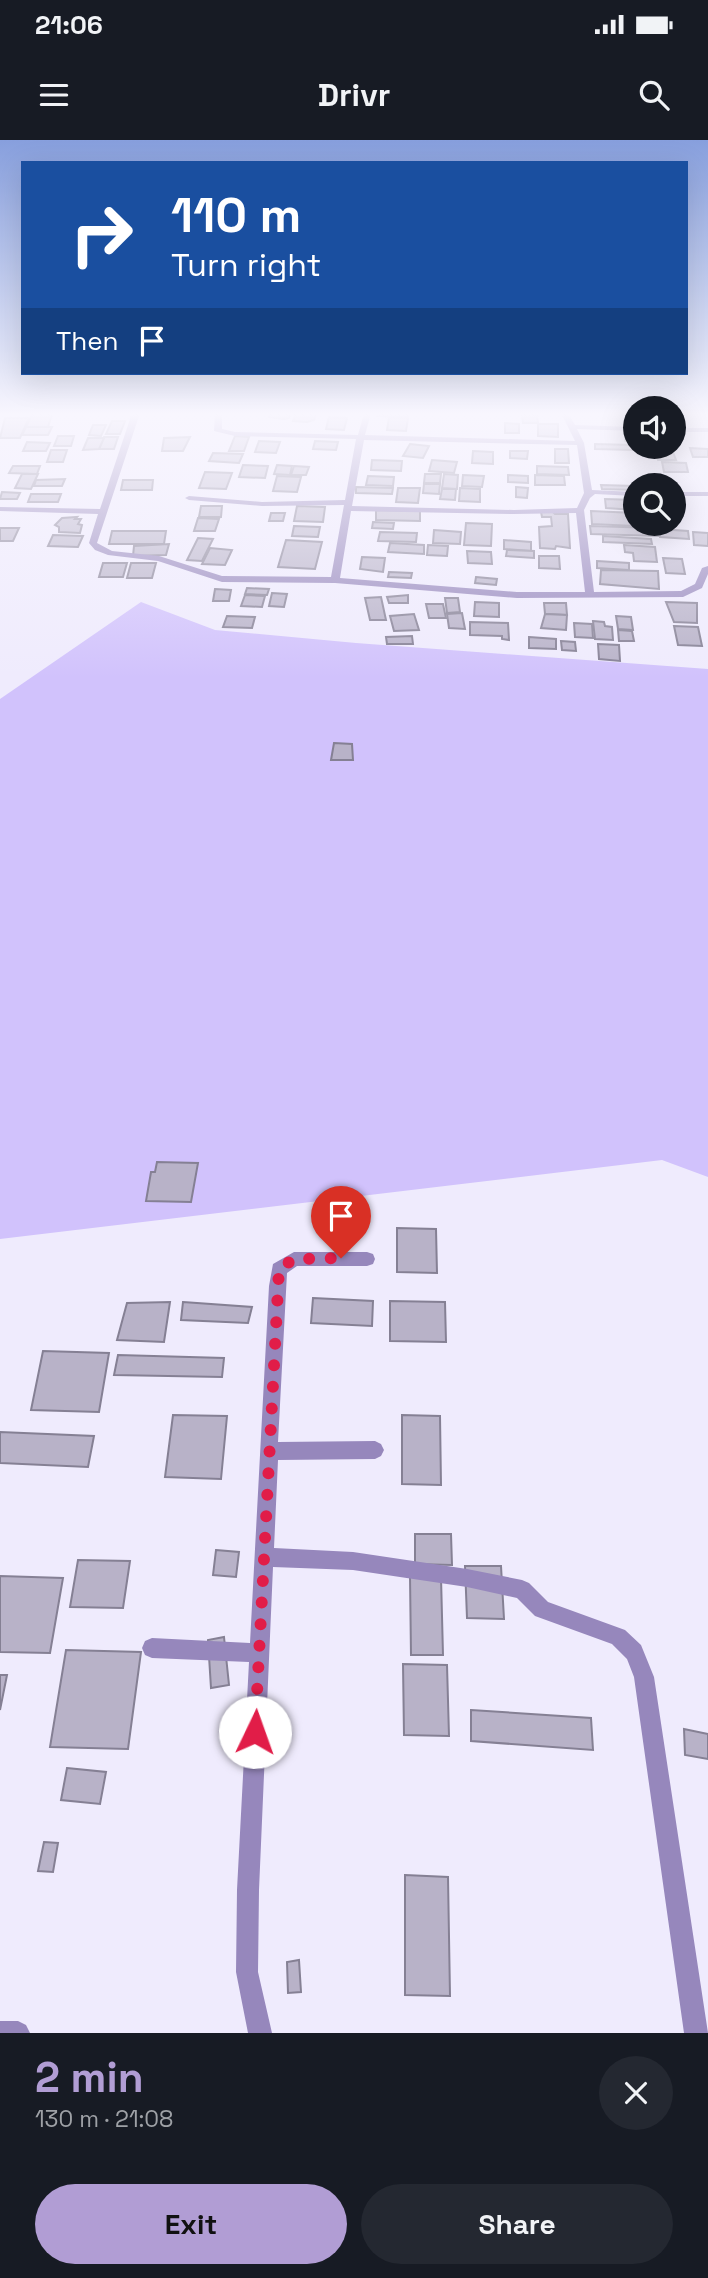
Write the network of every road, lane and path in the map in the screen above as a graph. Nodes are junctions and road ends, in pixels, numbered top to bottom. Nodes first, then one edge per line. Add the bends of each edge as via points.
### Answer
1 (106, 501) edge
2 (238, 501) edge
3 (351, 501) edge
4 (584, 501) edge
5 (350, 505) junction
6 (0, 509) edge
7 (580, 509) junction
8 (102, 512) junction
9 (708, 569) edge
10 (335, 580) junction
11 (590, 593) junction
12 (367, 1259) dead end
13 (375, 1450) dead end
14 (269, 1451) junction
15 (264, 1557) junction
16 (152, 1648) dead end
17 (259, 1653) junction
18 (0, 2033) edge
19 (18, 2033) edge
20 (260, 2033) edge
21 (696, 2033) edge

1 - 8 street
2 - 5 street
3 - 5 street
4 - 7 street
5 - 7 street via 528,512
5 - 10 street
6 - 8 street
7 - 11 street
8 - 10 street via 93,543 112,553 165,559 222,579
9 - 11 street via 690,593
10 - 11 street via 517,595
12 - 14 street via 294,1259 279,1269
13 - 14 street
14 - 15 street
15 - 17 street
15 - 21 street via 353,1561 522,1590 542,1609 618,1637 634,1652 644,1677
16 - 17 street
17 - 20 street via 247,1972
18 - 19 street

